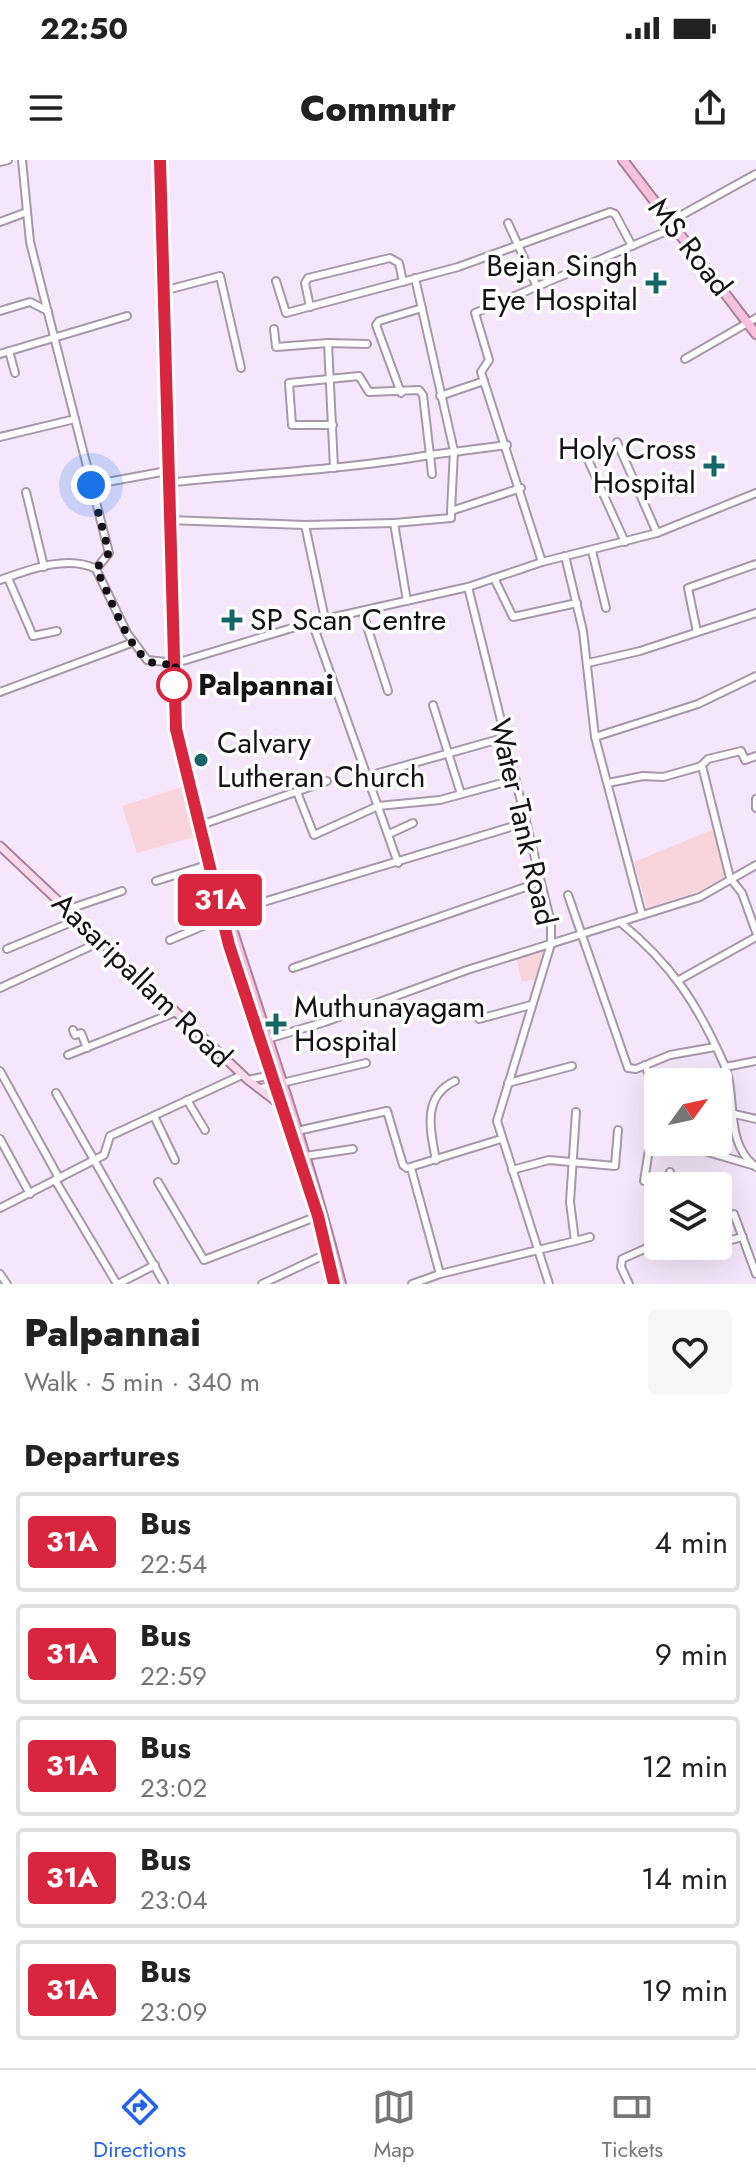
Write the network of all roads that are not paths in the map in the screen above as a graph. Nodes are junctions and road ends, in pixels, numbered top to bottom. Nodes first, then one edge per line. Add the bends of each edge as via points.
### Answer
1 (8, 160) edge
2 (22, 160) edge
3 (160, 160) edge
4 (623, 160) edge
5 (0, 162) edge
6 (755, 176) edge
7 (27, 212) junction
8 (0, 222) edge
9 (508, 223) dead end
10 (673, 224) junction
11 (632, 246) junction
12 (518, 247) junction
13 (415, 278) junction
14 (276, 281) dead end
15 (403, 282) junction
16 (538, 289) junction
17 (163, 291) junction
18 (310, 307) junction
19 (422, 308) junction
20 (0, 311) edge
21 (48, 311) junction
22 (127, 316) dead end
23 (752, 320) edge
24 (274, 329) dead end
25 (756, 334) edge
26 (54, 336) junction
27 (328, 343) junction
28 (367, 344) dead end
29 (9, 351) junction
30 (0, 354) edge
31 (685, 359) dead end
32 (241, 368) dead end
33 (15, 373) dead end
34 (331, 379) junction
35 (484, 381) junction
36 (401, 393) junction
37 (440, 396) junction
38 (75, 419) junction
39 (333, 425) junction
40 (0, 437) edge
41 (617, 442) dead end
42 (507, 445) junction
43 (454, 451) junction
44 (430, 455) junction
45 (588, 460) dead end
46 (334, 468) junction
47 (167, 471) junction
48 (432, 474) dead end
49 (168, 483) junction
50 (91, 485) junction
51 (521, 488) junction
52 (26, 492) dead end
53 (756, 493) edge
54 (451, 511) junction
55 (169, 520) junction
56 (394, 523) junction
57 (305, 525) junction
58 (657, 533) junction
59 (625, 542) junction
60 (592, 551) junction
61 (565, 556) junction
62 (542, 562) junction
63 (756, 564) edge
64 (44, 567) junction
65 (96, 569) junction
66 (494, 578) junction
67 (4, 579) edge
68 (468, 587) junction
69 (407, 601) junction
70 (577, 603) junction
71 (606, 608) dead end
72 (362, 611) junction
73 (756, 613) edge
74 (325, 619) junction
75 (312, 622) junction
76 (57, 631) dead end
77 (697, 632) junction
78 (134, 642) junction
79 (176, 663) junction
80 (588, 663) junction
81 (756, 677) edge
82 (388, 691) dead end
83 (0, 692) edge
84 (433, 705) dead end
85 (595, 737) junction
86 (503, 738) junction
87 (446, 754) junction
88 (756, 756) edge
89 (701, 766) junction
90 (368, 776) junction
91 (513, 780) junction
92 (327, 781) dead end
93 (608, 783) junction
94 (297, 792) junction
95 (461, 794) junction
96 (756, 799) edge
97 (378, 806) junction
98 (756, 808) edge
99 (413, 823) dead end
100 (524, 823) junction
101 (198, 826) junction
102 (389, 834) junction
103 (0, 846) edge
104 (398, 863) junction
105 (210, 864) junction
106 (756, 865) edge
107 (730, 878) junction
108 (156, 881) dead end
109 (540, 882) junction
110 (122, 891) dead end
111 (568, 895) dead end
112 (69, 909) junction
113 (224, 915) junction
114 (642, 915) junction
115 (79, 919) junction
116 (620, 922) junction
117 (579, 935) junction
118 (756, 935) edge
119 (170, 940) dead end
120 (103, 941) junction
121 (551, 944) junction
122 (7, 949) dead end
123 (293, 968) dead end
124 (679, 980) junction
125 (0, 988) edge
126 (531, 1005) junction
127 (176, 1012) junction
128 (479, 1019) dead end
129 (73, 1030) dead end
130 (266, 1040) junction
131 (715, 1047) junction
132 (87, 1048) junction
133 (68, 1055) dead end
134 (756, 1061) edge
135 (366, 1063) dead end
136 (645, 1065) junction
137 (572, 1066) dead end
138 (725, 1067) joint
139 (646, 1068) edge
140 (0, 1071) edge
141 (274, 1075) junction
142 (245, 1078) junction
143 (455, 1081) dead end
144 (508, 1083) junction
145 (278, 1086) junction
146 (261, 1088) junction
147 (56, 1093) dead end
148 (187, 1100) junction
149 (285, 1105) junction
150 (576, 1112) dead end
151 (732, 1113) edge
152 (154, 1116) junction
153 (756, 1119) edge
154 (732, 1120) edge
155 (205, 1130) dead end
156 (618, 1130) dead end
157 (297, 1131) junction
158 (0, 1139) edge
159 (501, 1139) junction
160 (353, 1149) dead end
161 (305, 1156) junction
162 (721, 1156) edge
163 (96, 1160) junction
164 (175, 1160) dead end
165 (436, 1160) junction
166 (572, 1162) junction
167 (754, 1166) edge
168 (411, 1168) junction
169 (512, 1170) junction
170 (57, 1179) junction
171 (158, 1182) dead end
172 (30, 1194) junction
173 (0, 1208) edge
174 (734, 1214) dead end
175 (318, 1216) junction
176 (325, 1235) junction
177 (590, 1237) dead end
178 (743, 1237) junction
179 (732, 1240) edge
180 (575, 1241) junction
181 (540, 1249) junction
182 (644, 1249) edge
183 (326, 1254) junction
184 (155, 1265) junction
185 (0, 1274) edge
186 (756, 1274) edge
187 (441, 1275) junction
188 (164, 1283) edge
189 (7, 1284) edge
190 (117, 1284) edge
191 (262, 1284) edge
192 (334, 1284) edge
193 (341, 1284) edge
194 (412, 1284) edge
195 (446, 1284) edge
196 (549, 1284) edge
197 (629, 1284) edge

1 - 5 street
2 - 7 street
3 - 17 highway
4 - 10 highway, MS Road
6 - 10 street
7 - 8 street
7 - 21 street
9 - 12 street
10 - 11 street
10 - 23 highway, MS Road
11 - 12 street via 610,212
11 - 16 street
12 - 13 street
12 - 16 street
13 - 15 street
13 - 19 street
14 - 18 street via 285,313
15 - 18 street
15 - 18 street via 399,263 390,258 308,278
16 - 35 street via 475,313 489,360 482,370
17 - 32 street via 220,276
17 - 47 highway
19 - 36 street via 376,325
19 - 37 street
20 - 21 street via 30,302
21 - 26 street
22 - 26 street
23 - 25 highway, MS Road
23 - 31 street
24 - 27 street via 276,347
26 - 29 street
26 - 38 street
27 - 28 street
27 - 34 street
29 - 30 street
29 - 33 street
34 - 36 street via 359,376 369,392
34 - 39 street
34 - 39 street via 289,383 290,421 295,427
35 - 37 street
35 - 42 street
36 - 44 street via 422,393
37 - 43 street
38 - 40 street
38 - 50 street
39 - 46 street
41 - 58 street
42 - 43 street
42 - 51 street
43 - 44 street
43 - 54 street
44 - 46 street
44 - 48 street
45 - 59 street
46 - 49 street
47 - 49 highway
47 - 50 street
49 - 55 highway
50 - 65 street via 109,553
51 - 54 street
51 - 62 street
52 - 64 street
53 - 58 street
54 - 56 street via 451,518
55 - 57 street
55 - 79 highway
56 - 57 street
56 - 69 street
57 - 74 street
58 - 59 street
59 - 60 street
60 - 61 street
60 - 71 street
61 - 62 street
61 - 70 street
62 - 66 street
63 - 77 street via 688,588
64 - 65 street via 75,562
64 - 67 street
65 - 78 street
66 - 68 street
66 - 70 street via 513,617
67 - 76 street via 33,636
68 - 69 street
68 - 86 street, Water Tank Road
69 - 72 street
70 - 80 street
72 - 74 street
72 - 82 street
73 - 77 street
74 - 75 street
75 - 79 street
75 - 90 street
77 - 80 street
78 - 79 street via 147,660
78 - 83 street
79 - 101 highway via 176,729
80 - 85 street
81 - 85 street via 670,715
84 - 87 street
85 - 93 street
86 - 87 street
86 - 91 street, Water Tank Road
87 - 90 street
87 - 95 street
88 - 89 street via 744,759 742,751 708,759
89 - 93 street
89 - 107 street
90 - 97 street
91 - 95 street
91 - 100 street, Water Tank Road
92 - 94 street
93 - 114 street
94 - 97 street via 314,835
94 - 101 street
95 - 97 street
96 - 98 street
97 - 102 street
99 - 102 street
100 - 104 street
100 - 109 street, Water Tank Road
101 - 105 highway
102 - 104 street
103 - 112 main road, Aasaripallam Road
104 - 113 street
105 - 108 street
105 - 113 highway
106 - 107 street
107 - 114 street via 700,897
107 - 118 street via 742,893
109 - 121 street, Water Tank Road
109 - 123 street
110 - 112 street
111 - 117 street
112 - 115 main road, Aasaripallam Road
113 - 119 street
113 - 130 highway
113 - 141 highway
114 - 116 street
115 - 120 main road, Aasaripallam Road
115 - 122 street
116 - 117 street
116 - 124 street
117 - 121 street
117 - 136 street via 626,1066 633,1070
118 - 124 street
120 - 125 street
120 - 127 main road, Aasaripallam Road
121 - 126 street, Water Tank Road
121 - 130 street
124 - 131 street
126 - 128 street
126 - 144 street, Water Tank Road
127 - 132 street
127 - 142 main road, Aasaripallam Road
129 - 132 street via 81,1033
130 - 141 highway
131 - 136 street
131 - 138 street
132 - 133 street
134 - 138 street
135 - 145 street
136 - 139 street
137 - 144 street
140 - 170 street
141 - 142 street
141 - 145 highway
142 - 146 main road, Aasaripallam Road
142 - 148 street
143 - 165 street via 442,1087 431,1106
144 - 159 street, Water Tank Road via 497,1121
145 - 146 street
145 - 149 highway
146 - 149 main road, Aasaripallam Road
147 - 163 street
148 - 152 street
148 - 155 street
149 - 157 highway
149 - 175 highway
150 - 166 street
151 - 153 street
152 - 163 street via 110,1136 106,1154
152 - 164 street
154 - 167 street
156 - 166 street via 615,1166
157 - 161 highway
157 - 168 street via 387,1111 403,1165
158 - 172 street
159 - 165 street
159 - 169 street, Water Tank Road
160 - 161 street
161 - 176 highway
162 - 167 street
163 - 170 street
163 - 184 street
165 - 168 street
166 - 169 street via 549,1160
166 - 180 street
168 - 187 street
169 - 181 street, Water Tank Road
170 - 172 street
170 - 190 street
171 - 175 street via 204,1260
172 - 173 street
174 - 178 street
175 - 176 highway
176 - 183 highway
176 - 193 highway
177 - 180 street
178 - 179 street
178 - 186 street
180 - 181 street
181 - 187 street
181 - 196 street, Water Tank Road
182 - 197 street via 622,1259
183 - 191 street
183 - 192 highway
184 - 188 street
184 - 190 street
185 - 189 street
187 - 194 street
187 - 195 street

